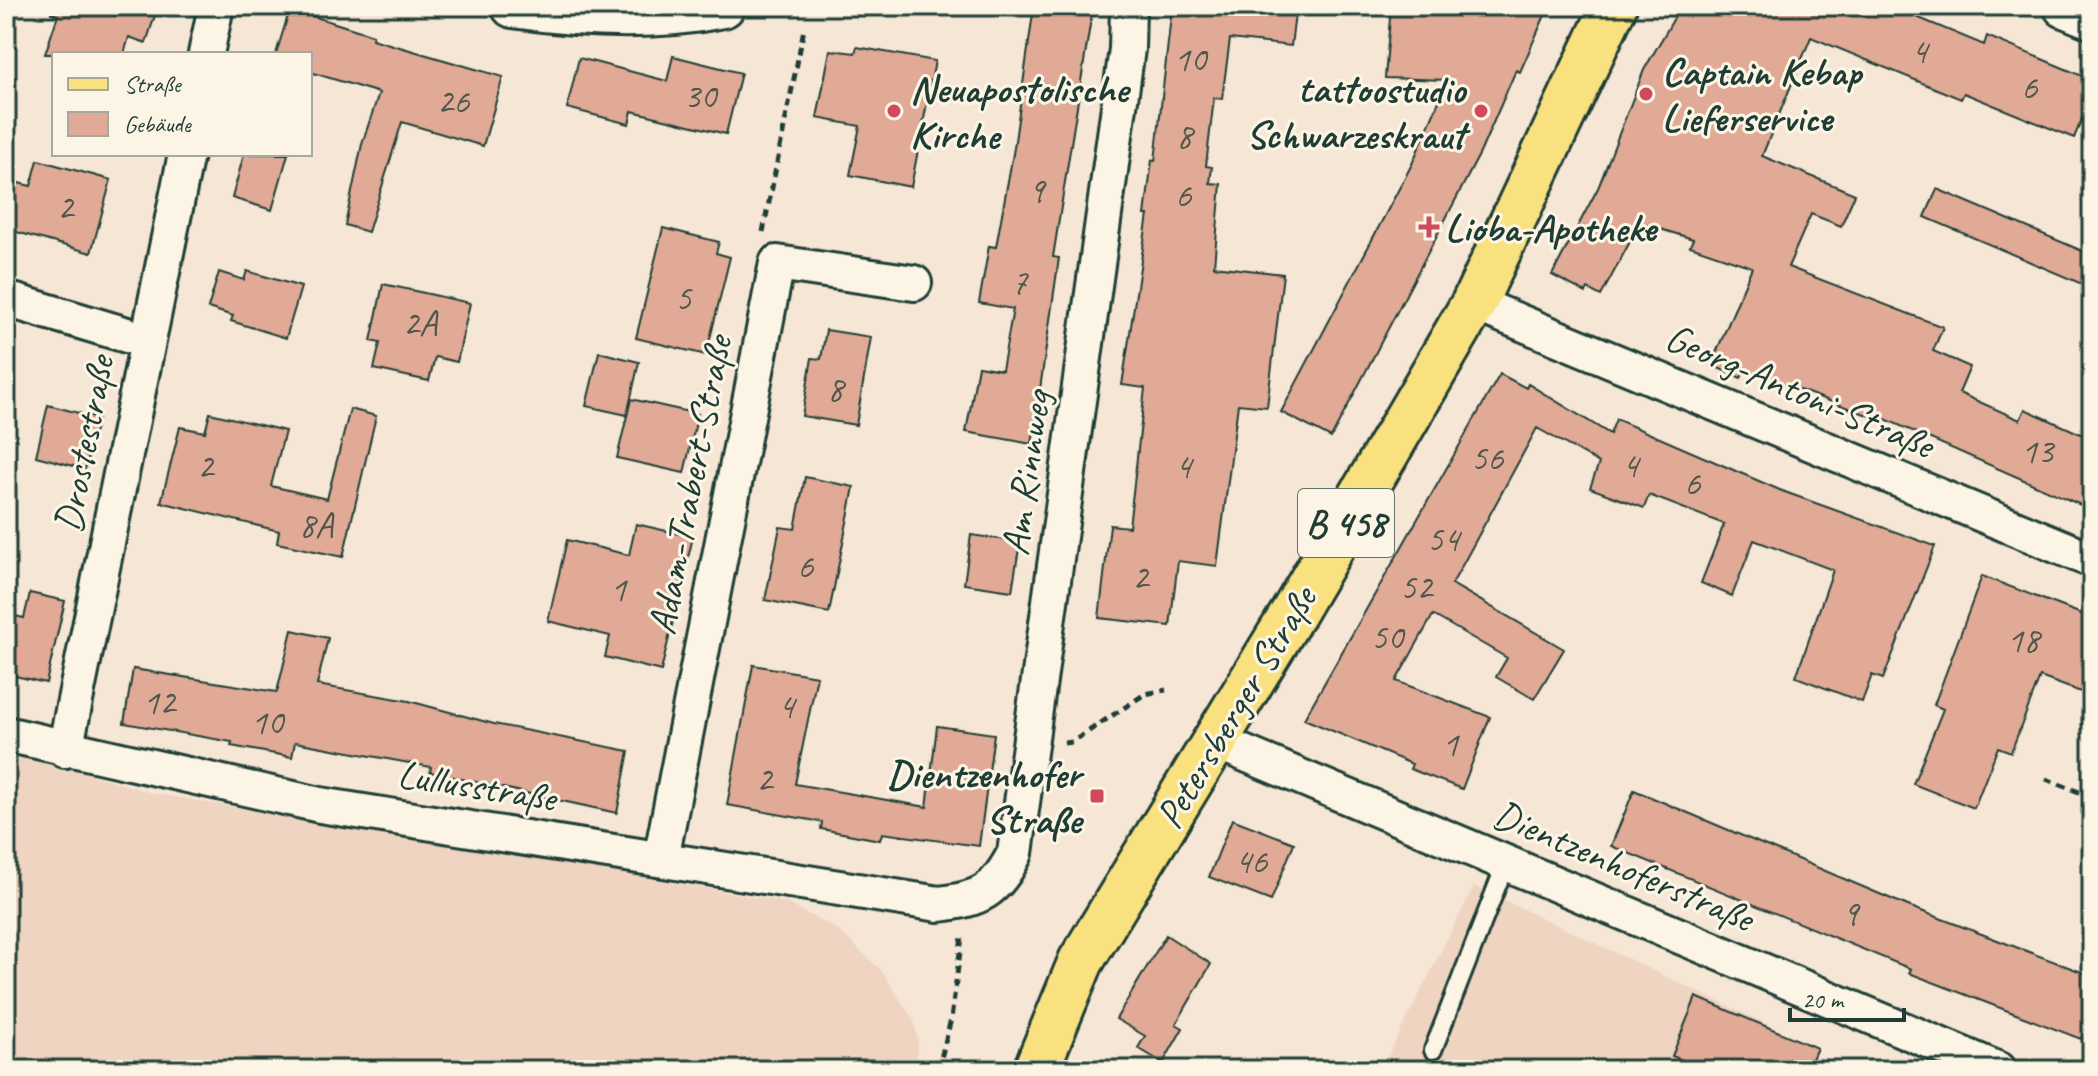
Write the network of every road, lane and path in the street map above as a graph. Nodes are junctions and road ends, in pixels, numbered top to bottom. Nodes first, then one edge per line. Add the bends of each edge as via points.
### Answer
1 (216, 6) edge
2 (513, 6) edge
3 (723, 6) edge
4 (1128, 6) edge
5 (1614, 6) edge
6 (2065, 6) edge
7 (2092, 17) edge
8 (804, 29) dead end
9 (206, 52) edge
10 (186, 156) edge
11 (760, 244) dead end
12 (914, 283) dead end
13 (6, 299) edge
14 (1474, 303) junction
15 (147, 341) junction
16 (2092, 560) edge
17 (1166, 690) dead end
18 (6, 734) edge
19 (1215, 741) junction
20 (1055, 744) dead end
21 (65, 750) junction
22 (2046, 779) dead end
23 (2092, 797) edge
24 (661, 859) junction
25 (1506, 863) junction
26 (939, 904) joint
27 (962, 930) dead end
28 (1433, 1050) dead end
29 (938, 1070) edge
30 (1036, 1070) edge
31 (1999, 1070) edge

1 - 9 street
2 - 3 street via 562,13 696,12
4 - 26 street, Am Rinnweg via 1123,80 1015,853 990,890 969,901
5 - 14 main road, Petersberger Straße / B 458
6 - 7 street
8 - 11 path
10 - 15 street, Drostestraße
12 - 24 street, Adam-Trabert-Straße via 777,263
13 - 15 street
14 - 16 street, Georg-Antoni-Straße
14 - 19 main road, Petersberger Straße / B 458
15 - 21 street, Drostestraße
17 - 20 path via 1145,694 1072,742
18 - 21 street, Lullusstraße
19 - 25 street, Dientzenhoferstraße
19 - 30 main road, Petersberger Straße / B 458 via 1081,961
21 - 24 street, Lullusstraße via 320,805
22 - 23 path
24 - 26 street, Lullusstraße
25 - 28 lane
25 - 31 street, Dientzenhoferstraße
27 - 29 path via 951,1019

